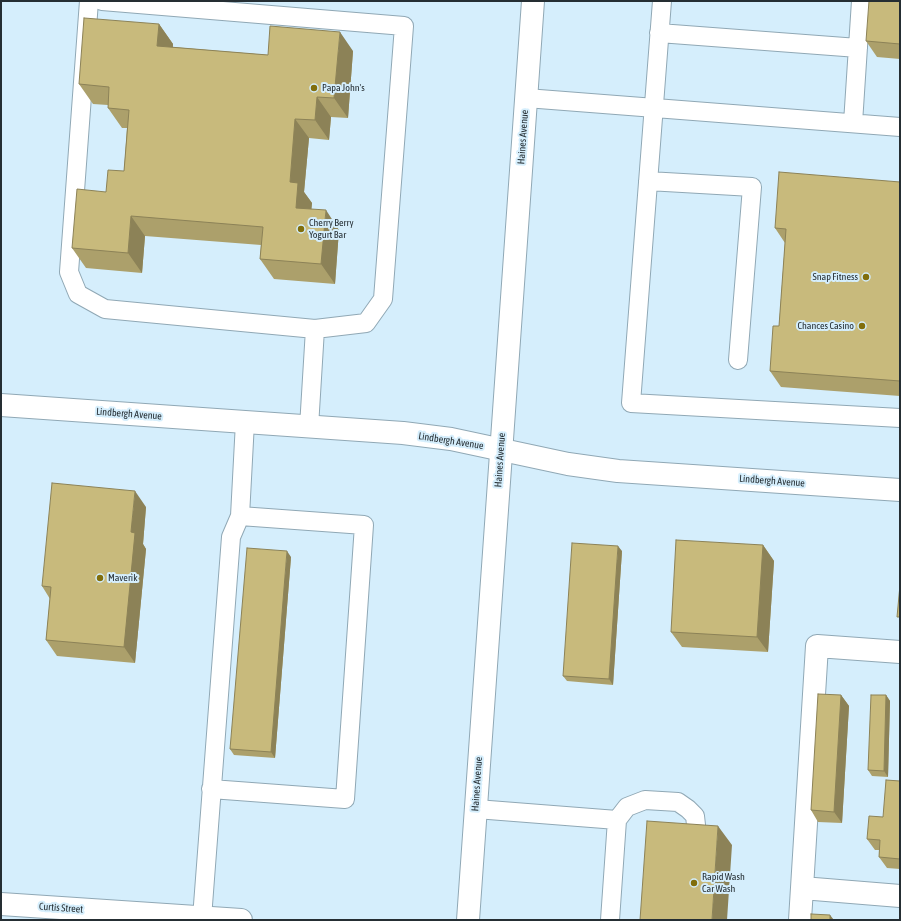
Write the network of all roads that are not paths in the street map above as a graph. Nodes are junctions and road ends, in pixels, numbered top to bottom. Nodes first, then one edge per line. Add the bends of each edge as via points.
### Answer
1 (89, 1) edge
2 (102, 1) edge
3 (533, 1) edge
4 (662, 1) edge
5 (861, 1) edge
6 (161, 4) edge
7 (659, 32) junction
8 (858, 48) junction
9 (526, 98) junction
10 (653, 108) junction
11 (853, 123) junction
12 (900, 126) edge
13 (648, 181) junction
14 (315, 329) junction
15 (738, 360) dead end
16 (1, 405) edge
17 (900, 418) edge
18 (246, 422) junction
19 (309, 427) junction
20 (501, 450) junction
21 (900, 490) edge
22 (240, 516) junction
23 (900, 652) edge
24 (212, 789) junction
25 (476, 809) junction
26 (617, 820) junction
27 (698, 843) edge
28 (802, 888) junction
29 (900, 896) edge
30 (1, 904) edge
31 (162, 917) edge
32 (202, 918) junction
33 (241, 920) edge
34 (468, 920) edge
35 (610, 920) edge
36 (800, 920) edge

1 - 14 lane via 69,272 78,294 105,309
2 - 6 lane
3 - 9 street, Haines Avenue
4 - 7 lane
5 - 8 lane
6 - 14 lane via 404,26 384,299 366,323
7 - 8 lane
7 - 10 lane
8 - 11 lane
9 - 10 lane
9 - 20 street, Haines Avenue
10 - 11 lane
10 - 13 lane
11 - 12 lane
13 - 15 lane via 752,186
13 - 17 lane via 631,404
14 - 19 lane
16 - 18 street, Lindbergh Avenue
18 - 19 street, Lindbergh Avenue
18 - 22 lane
19 - 20 street, Lindbergh Avenue via 403,433
20 - 21 street, Lindbergh Avenue via 568,464 618,470
20 - 25 street, Haines Avenue
22 - 24 lane via 231,537
22 - 24 lane via 364,525 345,799
23 - 28 street via 817,646
24 - 32 lane
25 - 26 lane
25 - 34 street, Haines Avenue
26 - 27 lane via 627,807 645,800 678,802 695,816
26 - 35 lane
28 - 29 street
28 - 36 street
30 - 31 street, Curtis Street
31 - 32 street, Curtis Street
32 - 33 street, Curtis Street

